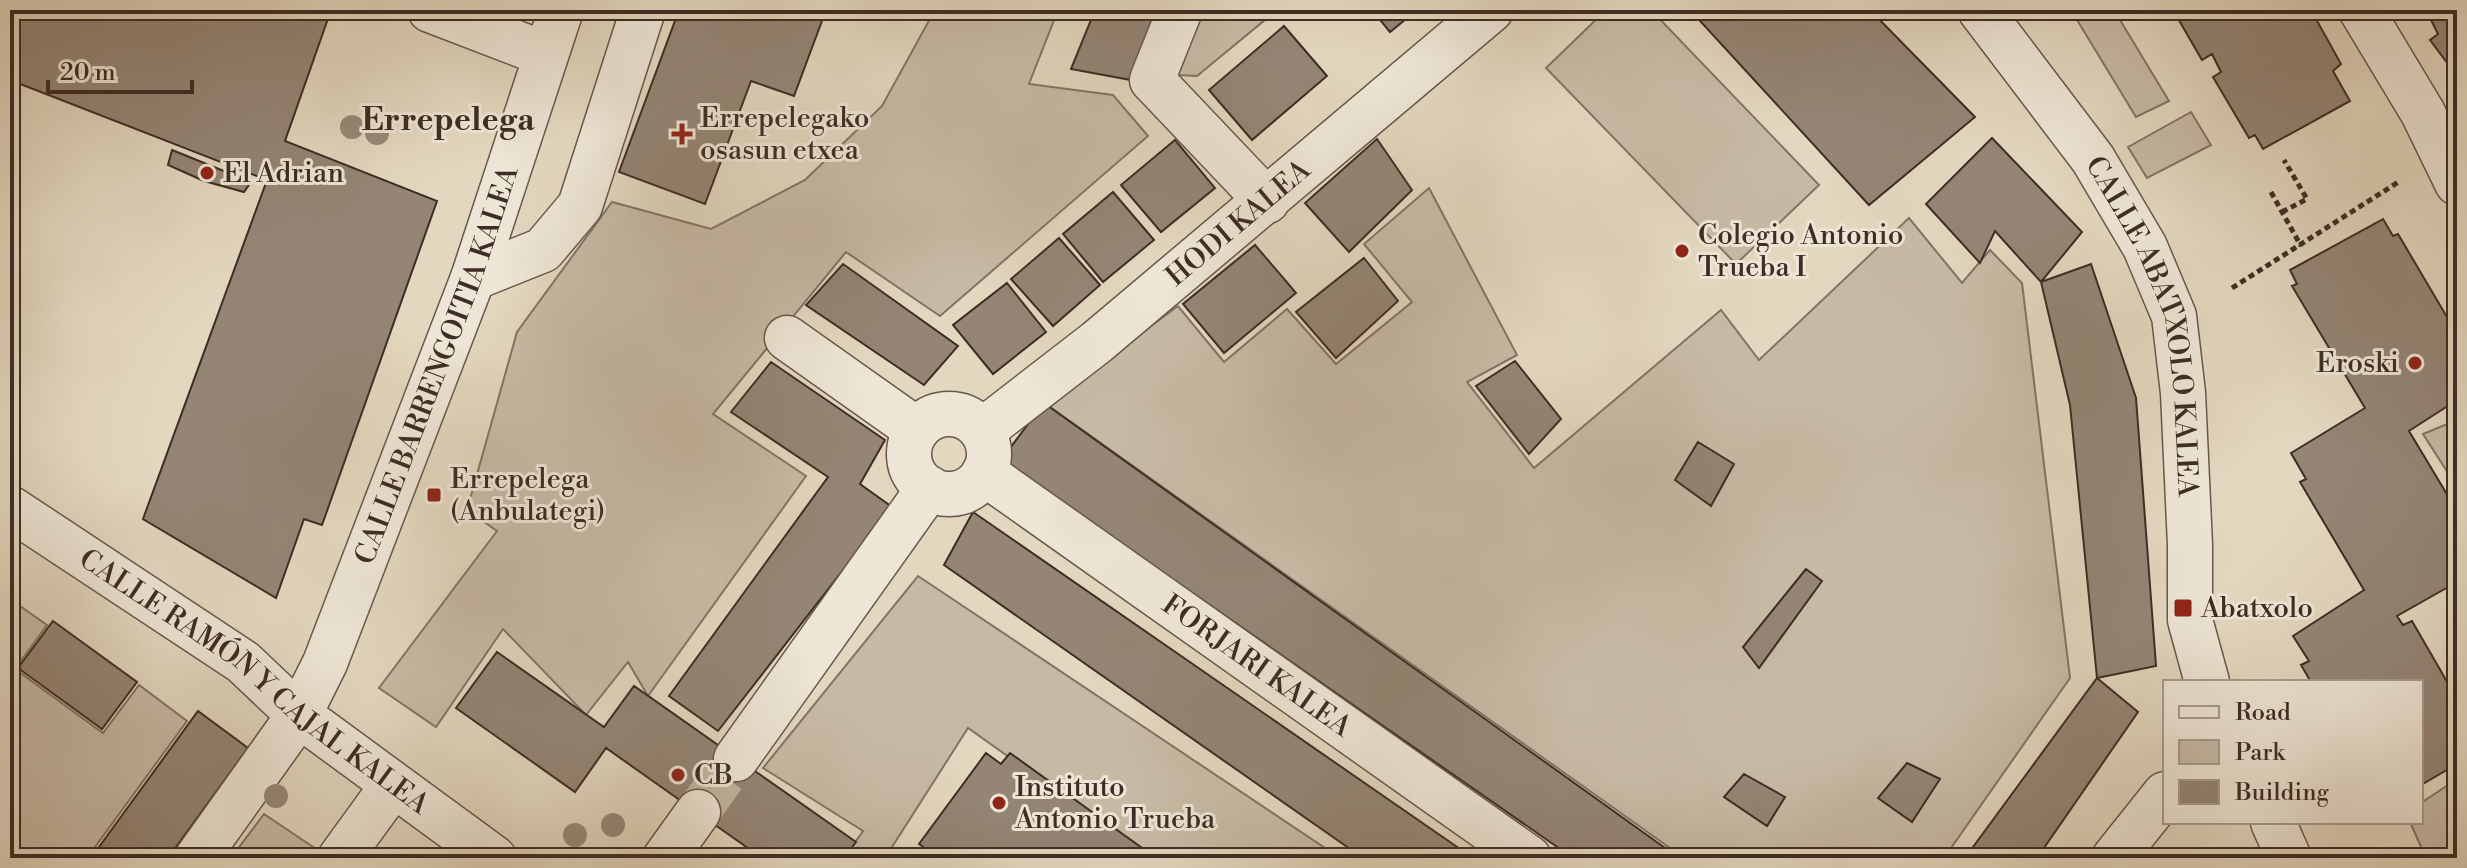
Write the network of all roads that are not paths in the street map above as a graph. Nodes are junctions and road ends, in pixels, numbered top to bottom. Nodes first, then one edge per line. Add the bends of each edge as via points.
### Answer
1 (430, 10) edge
2 (561, 10) edge
3 (643, 10) edge
4 (1180, 10) edge
5 (1491, 10) edge
6 (1980, 10) edge
7 (2361, 10) edge
8 (545, 54) junction
9 (2457, 183) edge
10 (1267, 201) junction
11 (473, 278) junction
12 (787, 338) dead end
13 (917, 430) junction
14 (983, 452) junction
15 (929, 488) junction
16 (10, 508) edge
17 (2206, 680) edge
18 (299, 715) junction
19 (736, 759) tunnel mouth
20 (393, 785) junction
21 (2163, 797) edge
22 (698, 812) tunnel mouth
23 (2274, 824) edge
24 (197, 858) edge
25 (340, 858) edge
26 (494, 858) edge
27 (665, 858) edge
28 (1529, 858) edge
29 (2114, 858) edge
30 (2289, 858) edge

1 - 8 street
2 - 8 street, CALLE BARRENGOITIA KALEA
3 - 11 street via 580,206 543,250
4 - 10 street via 1152,80
5 - 10 street, HODI KALEA
6 - 17 street, CALLE ABATXOLO KALEA via 2093,159 2145,247 2174,316 2183,393 2190,620
7 - 9 street via 2423,113
8 - 11 street, CALLE BARRENGOITIA KALEA
10 - 14 street, HODI KALEA via 1097,342
11 - 18 street, CALLE BARRENGOITIA KALEA via 355,589
12 - 13 street
13 - 14 street via 950,414 973,422
13 - 15 street via 911,465
14 - 15 street via 978,483 958,493
14 - 28 street, FORJARI KALEA
15 - 19 street
16 - 18 street, CALLE RAMÓN Y CAJAL KALEA via 243,662
18 - 20 street, CALLE RAMÓN Y CAJAL KALEA
18 - 24 street, CALLE BARRENGOITIA KALEA
20 - 25 street
20 - 26 street, CALLE RAMÓN Y CAJAL KALEA
21 - 29 street
22 - 27 street
23 - 30 street

